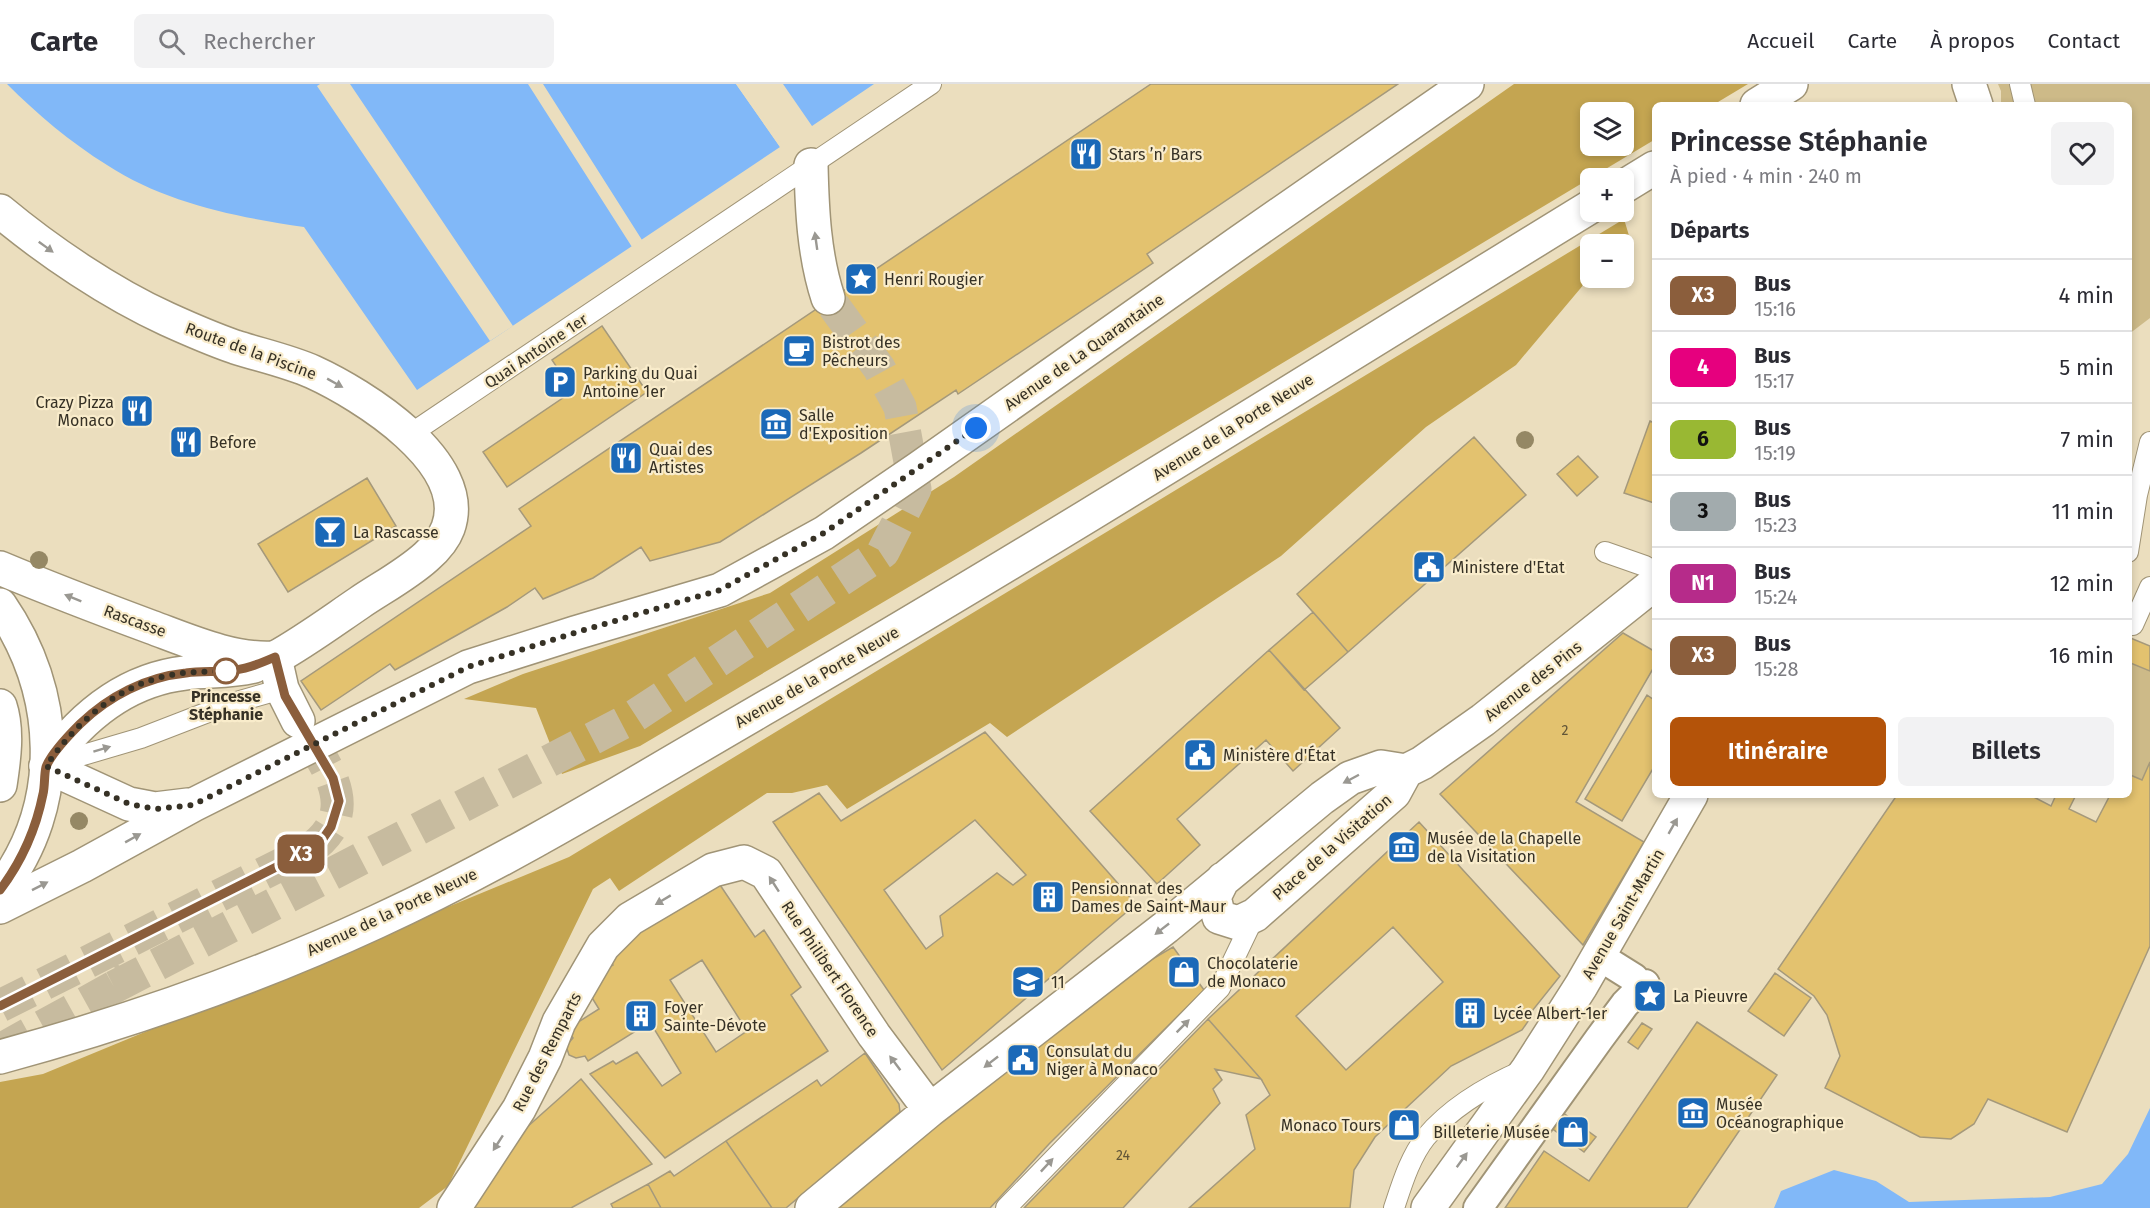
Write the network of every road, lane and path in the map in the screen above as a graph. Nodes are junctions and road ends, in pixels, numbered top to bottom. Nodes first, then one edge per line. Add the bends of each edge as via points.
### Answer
1 (931, 84) edge
2 (1467, 84) edge
3 (1791, 84) edge
4 (1969, 84) edge
5 (2020, 84) edge
6 (1762, 102) edge
7 (1975, 102) edge
8 (2024, 102) edge
9 (811, 165) junction
10 (1652, 169) edge
11 (1634, 180) edge
12 (0, 211) edge
13 (1580, 213) edge
14 (828, 298) tunnel mouth
15 (409, 435) junction
16 (2150, 442) edge
17 (2132, 527) edge
18 (1605, 552) dead end
19 (0, 568) edge
20 (1652, 571) edge
21 (1652, 586) edge
22 (2150, 587) edge
23 (0, 605) edge
24 (2133, 625) dead end
25 (167, 633) junction
26 (275, 657) junction
27 (166, 675) junction
28 (282, 689) junction
29 (0, 706) edge
30 (298, 721) tunnel mouth
31 (46, 766) junction
32 (1406, 771) junction
33 (0, 784) edge
34 (1688, 798) edge
35 (193, 805) junction
36 (28, 844) junction
37 (0, 865) edge
38 (713, 870) joint
39 (1223, 879) junction
40 (0, 890) edge
41 (0, 907) edge
42 (1255, 915) junction
43 (1610, 963) dead end
44 (0, 1057) edge
45 (1522, 1077) junction
46 (1548, 1107) junction
47 (930, 1110) junction
48 (454, 1208) edge
49 (812, 1208) edge
50 (1006, 1208) edge
51 (1394, 1208) edge
52 (1428, 1208) edge
53 (1478, 1208) edge

1 - 9 lane, Quai Antoine 1er
2 - 35 street, Avenue de La Quarantaine via 824,533 720,590 468,667
3 - 6 street
4 - 7 street
5 - 8 lane
14 -> 9 street via 812,214
9 - 15 lane, Quai Antoine 1er
10 - 11 street
12 -> 15 street, Route de la Piscine via 69,263 165,319 232,346 310,370 364,401
13 - 44 street, Avenue de la Porte Neuve via 961,594 510,854 378,921 279,964 196,996
15 - 26 street via 434,463 449,489 450,516 443,536 414,567
16 - 17 lane
18 - 20 lane
25 -> 19 street, Rascasse
21 - 32 street, Avenue des Pins via 1483,720
22 - 24 lane
23 - 31 street via 20,637 37,678 47,736
25 - 26 street, Rascasse via 249,657
25 - 27 street via 176,655 174,666
26 - 27 street via 240,670
26 - 28 street
27 - 31 street via 118,695 90,715
28 - 30 street
31 -> 28 lane
29 - 33 street via 4,743
31 - 35 street, Avenue de La Quarantaine via 129,804 155,809
31 - 36 street via 38,819
32 -> 39 street, Place de la Visitation via 1381,767 1350,778
32 - 42 street, Place de la Visitation via 1394,793
45 -> 34 street, Avenue Saint-Martin via 1581,986
41 -> 35 street, Avenue de La Quarantaine
36 - 37 lane
36 - 40 street
47 -> 38 street, Rue Philibert Florence via 874,1035 766,873 744,862
38 -> 48 street, Rue des Remparts via 630,919 603,946 559,1022 519,1109
39 - 42 street via 1214,897 1219,917 1238,923
39 -> 47 street, Place de la Visitation
50 -> 42 lane via 1220,988
43 - 46 street via 1643,985
45 - 46 street
45 - 51 lane via 1492,1084 1454,1109 1426,1138 1407,1170
52 -> 45 street, Avenue Saint-Martin
46 - 53 street
47 - 49 street, Place de la Visitation

